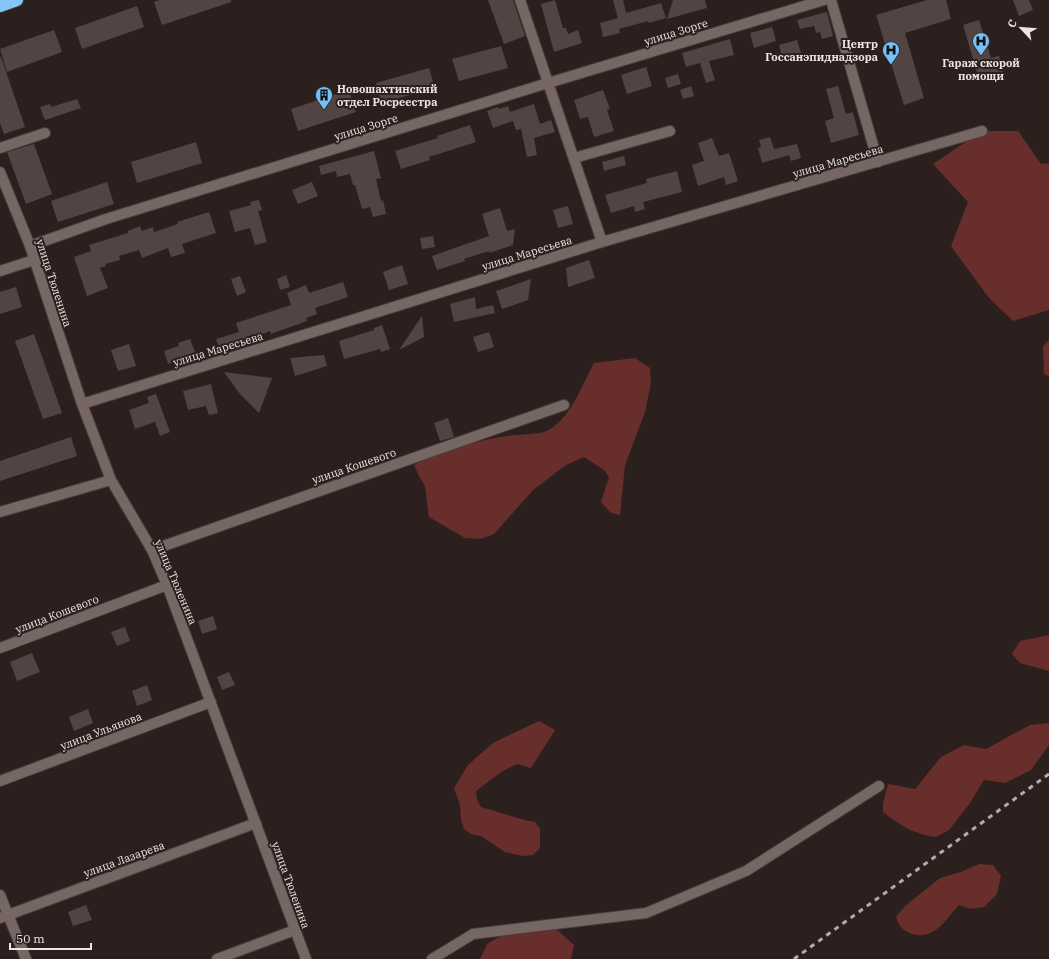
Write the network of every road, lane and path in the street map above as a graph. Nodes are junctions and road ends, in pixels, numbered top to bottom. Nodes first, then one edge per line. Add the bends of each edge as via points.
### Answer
1 (17, 0) edge
2 (520, 0) edge
3 (824, 0) edge
4 (831, 0) edge
5 (0, 6) edge
6 (548, 83) junction
7 (670, 131) dead end
8 (982, 131) dead end
9 (45, 133) dead end
10 (0, 148) edge
11 (574, 158) junction
12 (878, 162) junction
13 (0, 172) edge
14 (602, 242) junction
15 (30, 246) junction
16 (34, 260) junction
17 (0, 271) edge
18 (82, 404) junction
19 (564, 405) dead end
20 (111, 480) junction
21 (0, 512) edge
22 (152, 550) junction
23 (167, 585) junction
24 (0, 648) edge
25 (211, 702) junction
26 (0, 781) edge
27 (879, 786) dead end
28 (256, 823) junction
29 (0, 895) edge
30 (4, 916) edge
31 (295, 930) junction
32 (435, 957) edge
33 (26, 959) edge
34 (217, 959) edge
35 (306, 959) edge

1 - 5 highway
2 - 6 street
3 - 6 street, улица Зорге
4 - 12 street
6 - 11 street
6 - 15 street, улица Зорге via 106,219
7 - 11 street
8 - 12 street, улица Маресьева
9 - 10 street
11 - 14 street
12 - 14 street, улица Маресьева
13 - 15 street, улица Тюленина
14 - 18 street, улица Маресьева
15 - 16 street, улица Тюленина
16 - 17 street
16 - 18 street, улица Тюленина
18 - 20 street, улица Тюленина
19 - 22 street, улица Кошевого
20 - 21 street
20 - 22 street, улица Тюленина
22 - 23 street, улица Тюленина
23 - 24 street, улица Кошевого
23 - 25 street, улица Тюленина
25 - 26 street, улица Ульянова
25 - 28 street, улица Тюленина
27 - 32 street via 746,872 646,913 472,934
28 - 30 street, улица Лазарева
28 - 31 street, улица Тюленина
29 - 30 street
30 - 33 street
31 - 34 street
31 - 35 street, улица Тюленина

